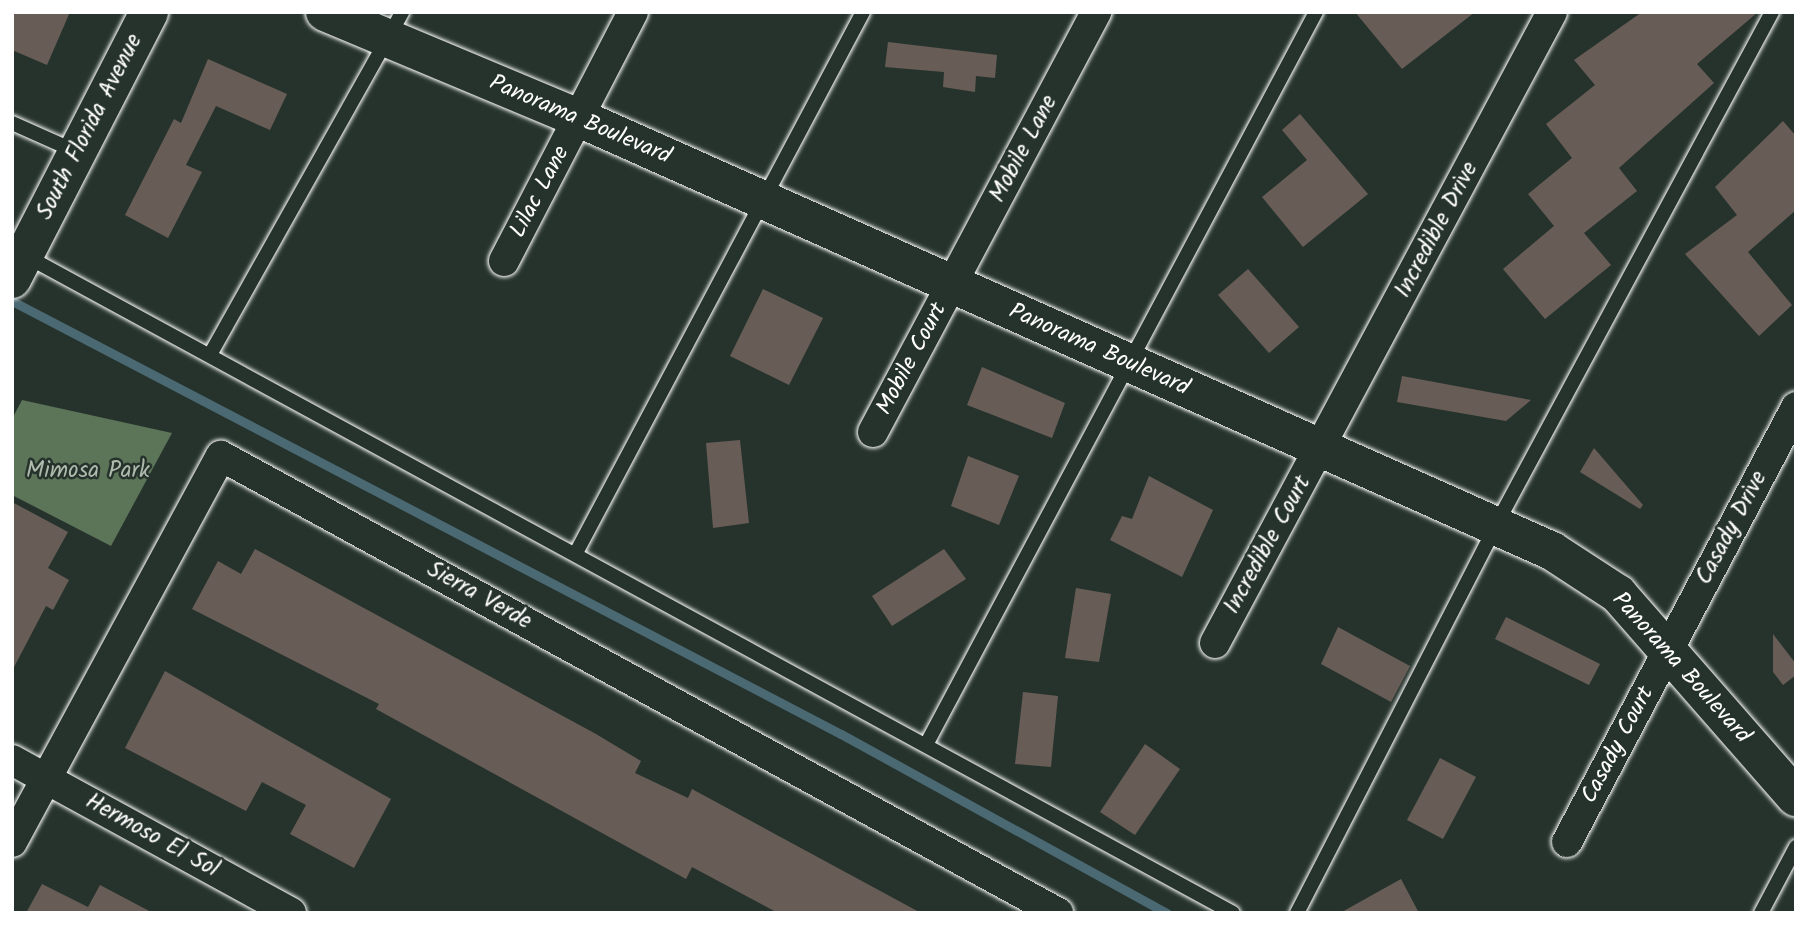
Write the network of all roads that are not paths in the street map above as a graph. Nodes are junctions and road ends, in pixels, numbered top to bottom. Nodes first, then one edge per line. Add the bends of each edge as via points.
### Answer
1 (149, 12) edge
2 (324, 12) edge
3 (633, 12) edge
4 (863, 12) edge
5 (1096, 12) edge
6 (1316, 12) edge
7 (1552, 12) edge
8 (1772, 12) edge
9 (396, 26) edge
10 (579, 118) junction
11 (12, 124) edge
12 (77, 152) junction
13 (763, 200) junction
14 (504, 261) dead end
15 (19, 266) edge
16 (951, 285) junction
17 (211, 354) junction
18 (1131, 364) junction
19 (1796, 407) edge
20 (873, 432) dead end
21 (1321, 448) junction
22 (1496, 525) junction
23 (577, 551) junction
24 (1215, 643) dead end
25 (1669, 649) junction
26 (928, 743) junction
27 (12, 760) edge
28 (47, 778) junction
29 (1796, 797) edge
30 (12, 842) edge
31 (1567, 842) dead end
32 (1796, 847) edge
33 (291, 913) edge
34 (1058, 913) edge
35 (1233, 913) edge
36 (1297, 913) edge
37 (1761, 913) edge

1 - 12 street, South Florida Avenue
2 - 9 street, Panorama Boulevard
3 - 10 street, Lilac Lane
4 - 13 lane
5 - 16 street, Mobile Lane
6 - 18 lane
7 - 21 street, Incredible Drive
8 - 22 lane
9 - 10 street, Panorama Boulevard
9 - 17 lane
10 - 13 street, Panorama Boulevard
10 - 14 street, Lilac Lane
11 - 12 lane
12 - 15 street, South Florida Avenue
13 - 16 street, Panorama Boulevard
13 - 23 lane
15 - 17 lane
16 - 18 street, Panorama Boulevard
16 - 20 street, Mobile Court
17 - 23 lane
18 - 21 street, Panorama Boulevard
18 - 26 lane
19 - 25 street, Casady Drive
21 - 22 street, Panorama Boulevard
21 - 24 street, Incredible Court
22 - 25 street, Panorama Boulevard via 1618,594
22 - 36 lane
23 - 26 lane
25 - 29 street, Panorama Boulevard
25 - 31 street, Casady Court
26 - 35 lane
27 - 28 street, Hermoso El Sol
28 - 30 street
28 - 33 street, Hermoso El Sol
28 - 34 street, Sierra Verde via 221,456
32 - 37 lane

